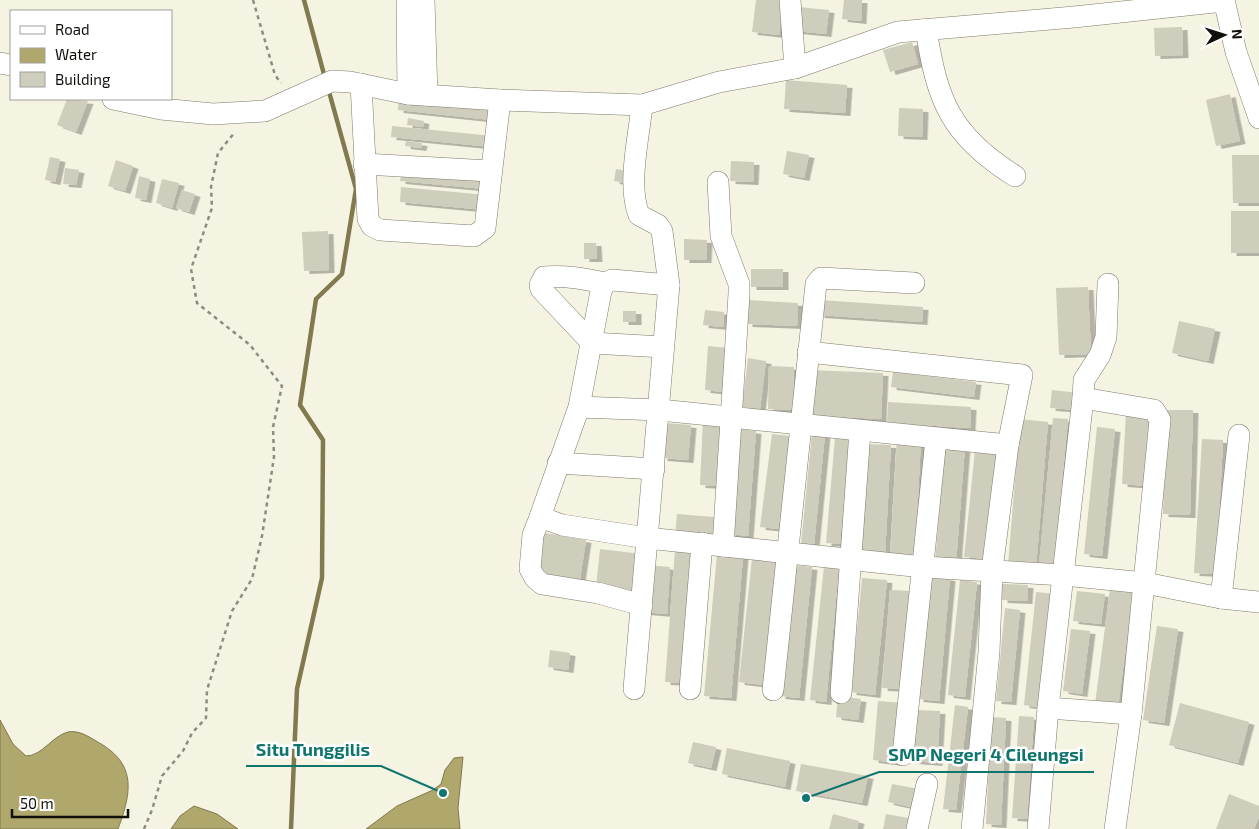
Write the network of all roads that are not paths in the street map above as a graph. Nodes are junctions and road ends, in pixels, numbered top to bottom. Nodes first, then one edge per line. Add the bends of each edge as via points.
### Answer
1 (407, 0) edge
2 (424, 0) edge
3 (790, 0) edge
4 (1224, 1) edge
5 (926, 29) junction
6 (794, 68) junction
7 (1253, 83) edge
8 (361, 84) junction
9 (418, 94) junction
10 (118, 100) edge
11 (500, 100) junction
12 (642, 105) junction
13 (1259, 118) edge
14 (364, 164) junction
15 (490, 172) junction
16 (1015, 176) dead end
17 (718, 182) dead end
18 (605, 283) junction
19 (914, 283) dead end
20 (1108, 284) dead end
21 (669, 285) junction
22 (592, 343) junction
23 (663, 347) junction
24 (808, 352) junction
25 (1083, 398) junction
26 (579, 407) junction
27 (660, 410) junction
28 (730, 418) junction
29 (800, 425) junction
30 (860, 431) junction
31 (1239, 435) dead end
32 (936, 439) junction
33 (1008, 445) junction
34 (558, 463) junction
35 (654, 469) junction
36 (540, 517) junction
37 (647, 538) junction
38 (702, 543) junction
39 (723, 546) junction
40 (787, 552) junction
41 (852, 559) junction
42 (923, 567) junction
43 (992, 570) junction
44 (1064, 575) junction
45 (1144, 583) junction
46 (1221, 598) junction
47 (1259, 602) edge
48 (642, 604) junction
49 (634, 689) dead end
50 (690, 689) dead end
51 (773, 690) dead end
52 (841, 693) dead end
53 (1048, 708) junction
54 (1132, 714) junction
55 (903, 755) dead end
56 (927, 784) dead end
57 (917, 829) edge
58 (972, 829) edge
59 (1038, 829) edge
60 (1115, 829) edge

1 - 9 street
2 - 9 street
3 - 6 street
4 - 5 street
4 - 7 street via 1236,52
5 - 6 street via 898,32
5 - 16 street via 932,65 950,117 984,154
6 - 12 street via 719,82
7 - 13 street
8 - 9 street
8 - 10 street via 323,86 264,111 213,114 161,109
8 - 14 street
9 - 11 street
11 - 12 street
11 - 15 street
12 - 21 street via 635,174 636,208 639,215 658,225 662,231
14 - 15 street
14 - 15 street via 368,219 372,226 380,230 474,236 484,228
17 - 28 street via 721,236 739,284
18 - 21 street via 612,280
18 - 22 street
18 - 22 street via 562,277 540,280 541,289
19 - 24 street via 821,278 816,284
20 - 25 street via 1106,337 1100,355 1084,380
21 - 23 street
22 - 23 street
22 - 26 street
23 - 27 street
24 - 29 street
24 - 33 street via 1022,374
25 - 44 street
25 - 45 street via 1154,410 1160,420
26 - 27 street
26 - 34 street
27 - 28 street
27 - 35 street
28 - 29 street
28 - 39 street
29 - 30 street
29 - 40 street
30 - 32 street
30 - 41 street
31 - 46 street
32 - 33 street
32 - 42 street
33 - 43 street
34 - 35 street
34 - 36 street
35 - 37 street
36 - 37 street via 562,525
36 - 48 street via 533,535 530,569 534,578 542,584
37 - 38 street
37 - 48 street
38 - 39 street
38 - 50 street
39 - 40 street
40 - 41 street
40 - 51 street
41 - 42 street
41 - 52 street
42 - 43 street
42 - 55 street
43 - 44 street
43 - 58 street via 989,652
44 - 45 street
44 - 53 street
45 - 46 street
45 - 54 street
46 - 47 street
48 - 49 street
53 - 54 street
53 - 59 street
54 - 60 street
56 - 57 street

